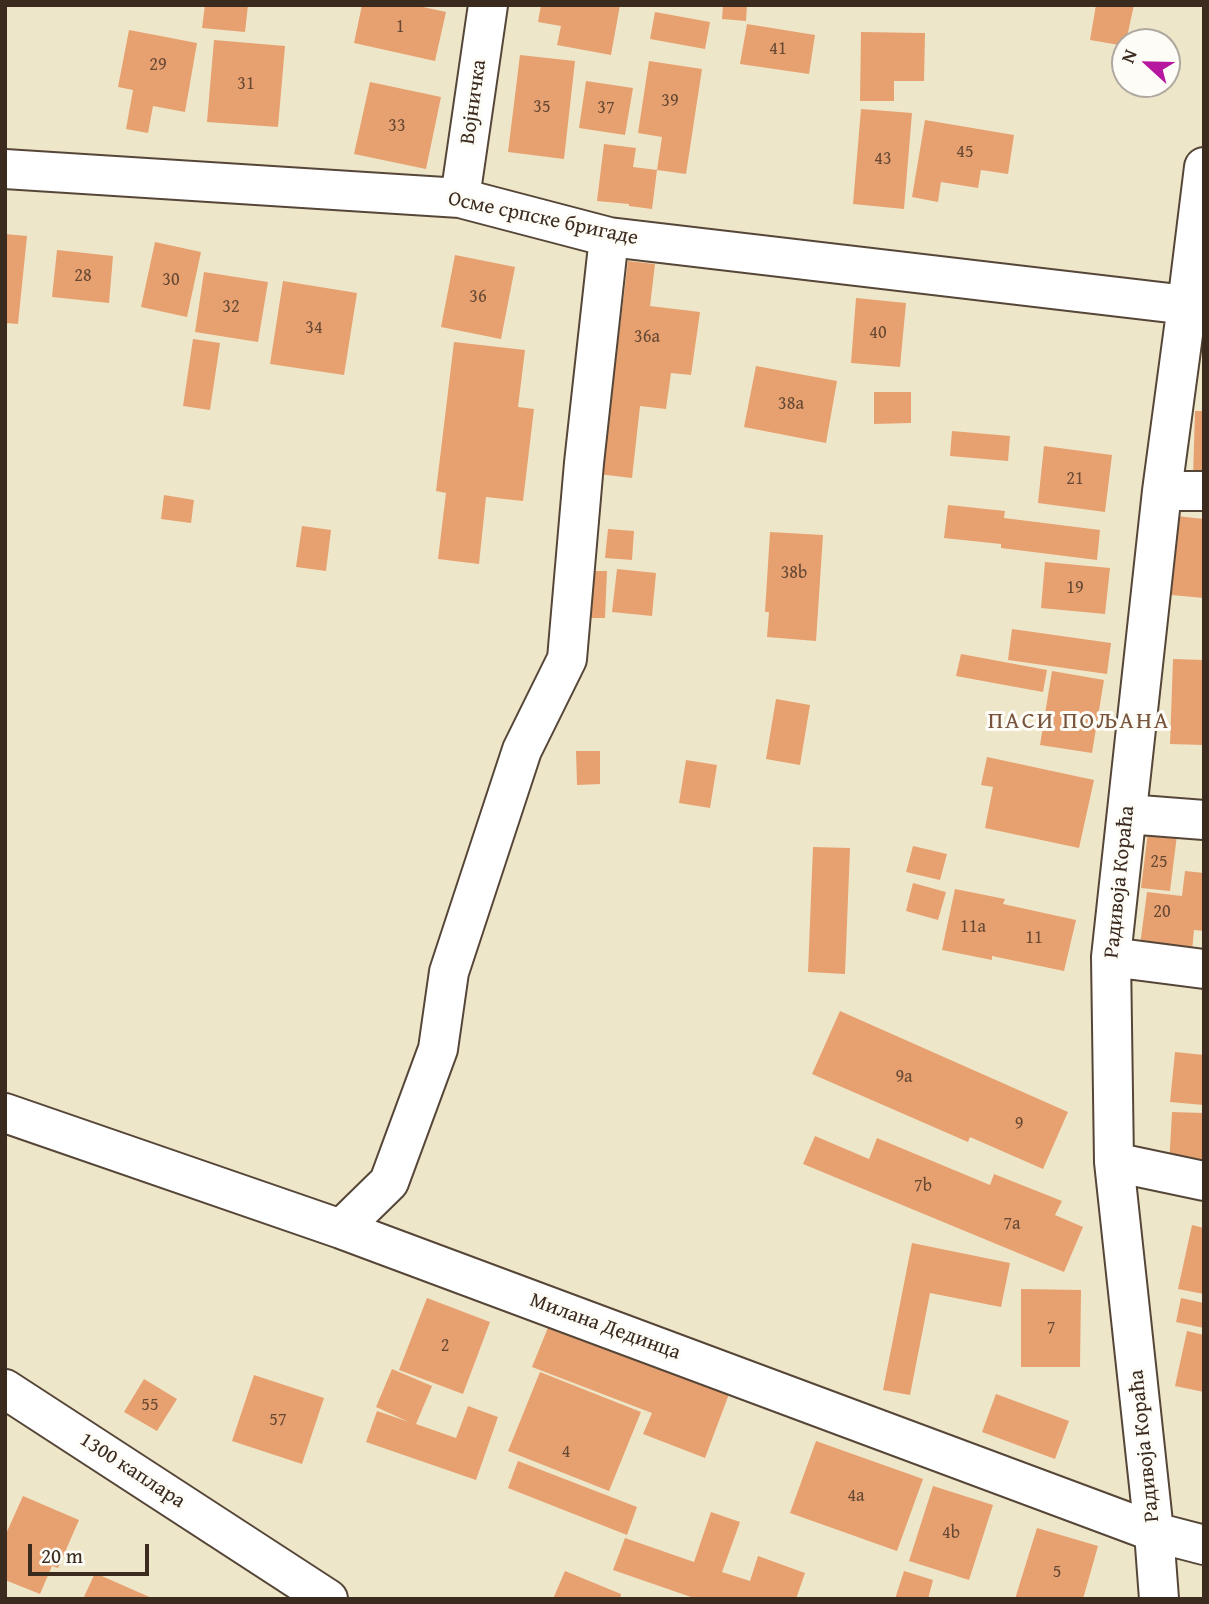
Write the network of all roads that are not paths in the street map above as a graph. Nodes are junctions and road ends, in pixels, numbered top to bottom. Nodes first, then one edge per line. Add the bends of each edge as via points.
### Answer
1 (488, 5) edge
2 (1204, 167) edge
3 (5, 169) edge
4 (460, 198) junction
5 (609, 237) junction
6 (1196, 306) edge
7 (1162, 491) junction
8 (1204, 491) edge
9 (1127, 814) junction
10 (1204, 820) edge
11 (1111, 957) junction
12 (1204, 969) edge
13 (5, 1113) edge
14 (1114, 1161) junction
15 (1204, 1181) edge
16 (341, 1229) junction
17 (5, 1389) edge
18 (1154, 1532) junction
19 (1204, 1545) edge
20 (291, 1588) edge
21 (328, 1599) edge
22 (1159, 1599) edge

1 - 4 street, Војничка
2 - 6 street, Радивоја Кораћа
3 - 4 street, Осме српске бригаде
4 - 5 street, Осме српске бригаде
5 - 6 street, Осме српске бригаде
5 - 16 street via 568,659 522,750 449,972 438,1049 389,1182
6 - 7 street, Радивоја Кораћа
7 - 8 street
7 - 9 street, Радивоја Кораћа
9 - 10 street
9 - 11 street, Радивоја Кораћа
11 - 12 street
11 - 14 street, Радивоја Кораћа
13 - 16 street, Милана Дединца
14 - 15 street
14 - 18 street, Радивоја Кораћа
16 - 18 street, Милана Дединца
17 - 20 street, 1300 каплара
18 - 19 street, Милана Дединца
18 - 22 street, Радивоја Кораћа
20 - 21 street, 1300 каплара

